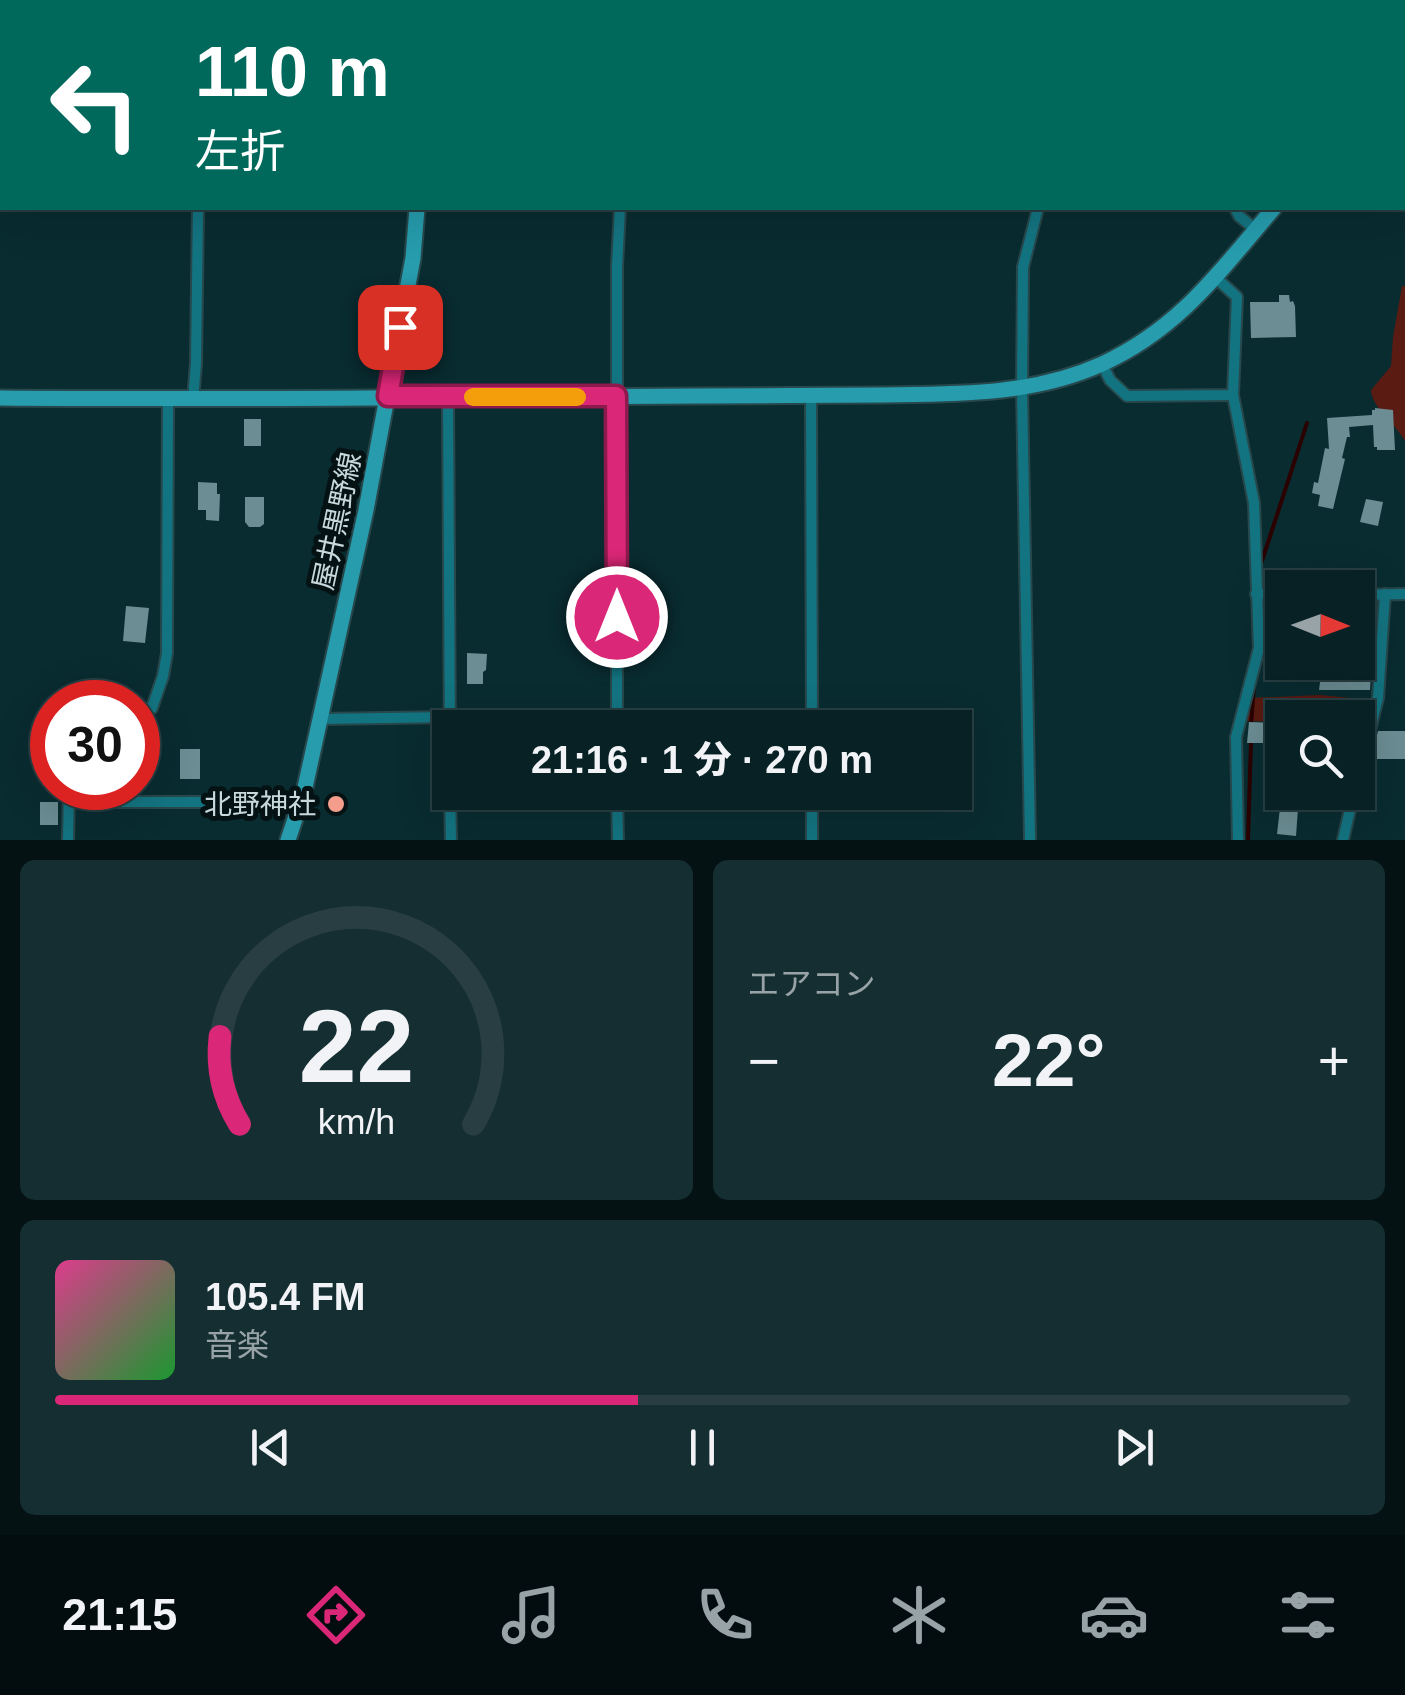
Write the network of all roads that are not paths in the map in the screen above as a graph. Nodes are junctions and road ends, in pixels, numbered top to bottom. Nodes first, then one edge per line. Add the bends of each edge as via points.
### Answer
1 (198, 210) edge
2 (416, 210) edge
3 (620, 210) edge
4 (1038, 210) edge
5 (1236, 210) edge
6 (1272, 210) edge
7 (1255, 229) junction
8 (1215, 277) junction
9 (1102, 364) junction
10 (1022, 388) junction
11 (811, 395) junction
12 (1233, 395) junction
13 (388, 396) junction
14 (616, 396) junction
15 (0, 398) edge
16 (448, 398) junction
17 (168, 399) junction
18 (193, 400) junction
19 (1256, 594) junction
20 (1265, 594) edge
21 (1375, 594) edge
22 (1385, 594) junction
23 (1405, 594) edge
24 (160, 687) edge
25 (450, 710) edge
26 (617, 710) edge
27 (812, 710) edge
28 (1375, 710) edge
29 (432, 717) edge
30 (320, 719) junction
31 (160, 802) edge
32 (300, 802) junction
33 (69, 810) edge
34 (450, 810) edge
35 (617, 810) edge
36 (812, 810) edge
37 (1350, 810) edge
38 (68, 840) edge
39 (288, 840) edge
40 (451, 840) edge
41 (618, 840) edge
42 (812, 840) edge
43 (1030, 840) edge
44 (1238, 840) edge
45 (1343, 840) edge

1 - 18 street
2 - 13 street, 屋井黒野線
3 - 14 street
4 - 10 street via 1023,268
5 - 7 street
6 - 7 street
7 - 8 street
8 - 9 street via 1168,325
8 - 12 street via 1237,298
9 - 10 street
9 - 12 street via 1126,396
10 - 11 street
10 - 43 street
11 - 14 street
11 - 27 street
12 - 19 street via 1254,503
13 - 16 street
13 - 18 street
13 - 30 street, 屋井黒野線
14 - 16 street
14 - 26 street
15 - 17 street
16 - 25 street
17 - 18 street
17 - 24 street via 167,653
19 - 20 street
19 - 44 street via 1260,648 1236,737
21 - 22 street
22 - 23 street
22 - 28 street
29 - 30 street
30 - 32 street, 屋井黒野線
31 - 32 street
32 - 39 street, 屋井黒野線
33 - 38 street
34 - 40 street
35 - 41 street
36 - 42 street
37 - 45 street

